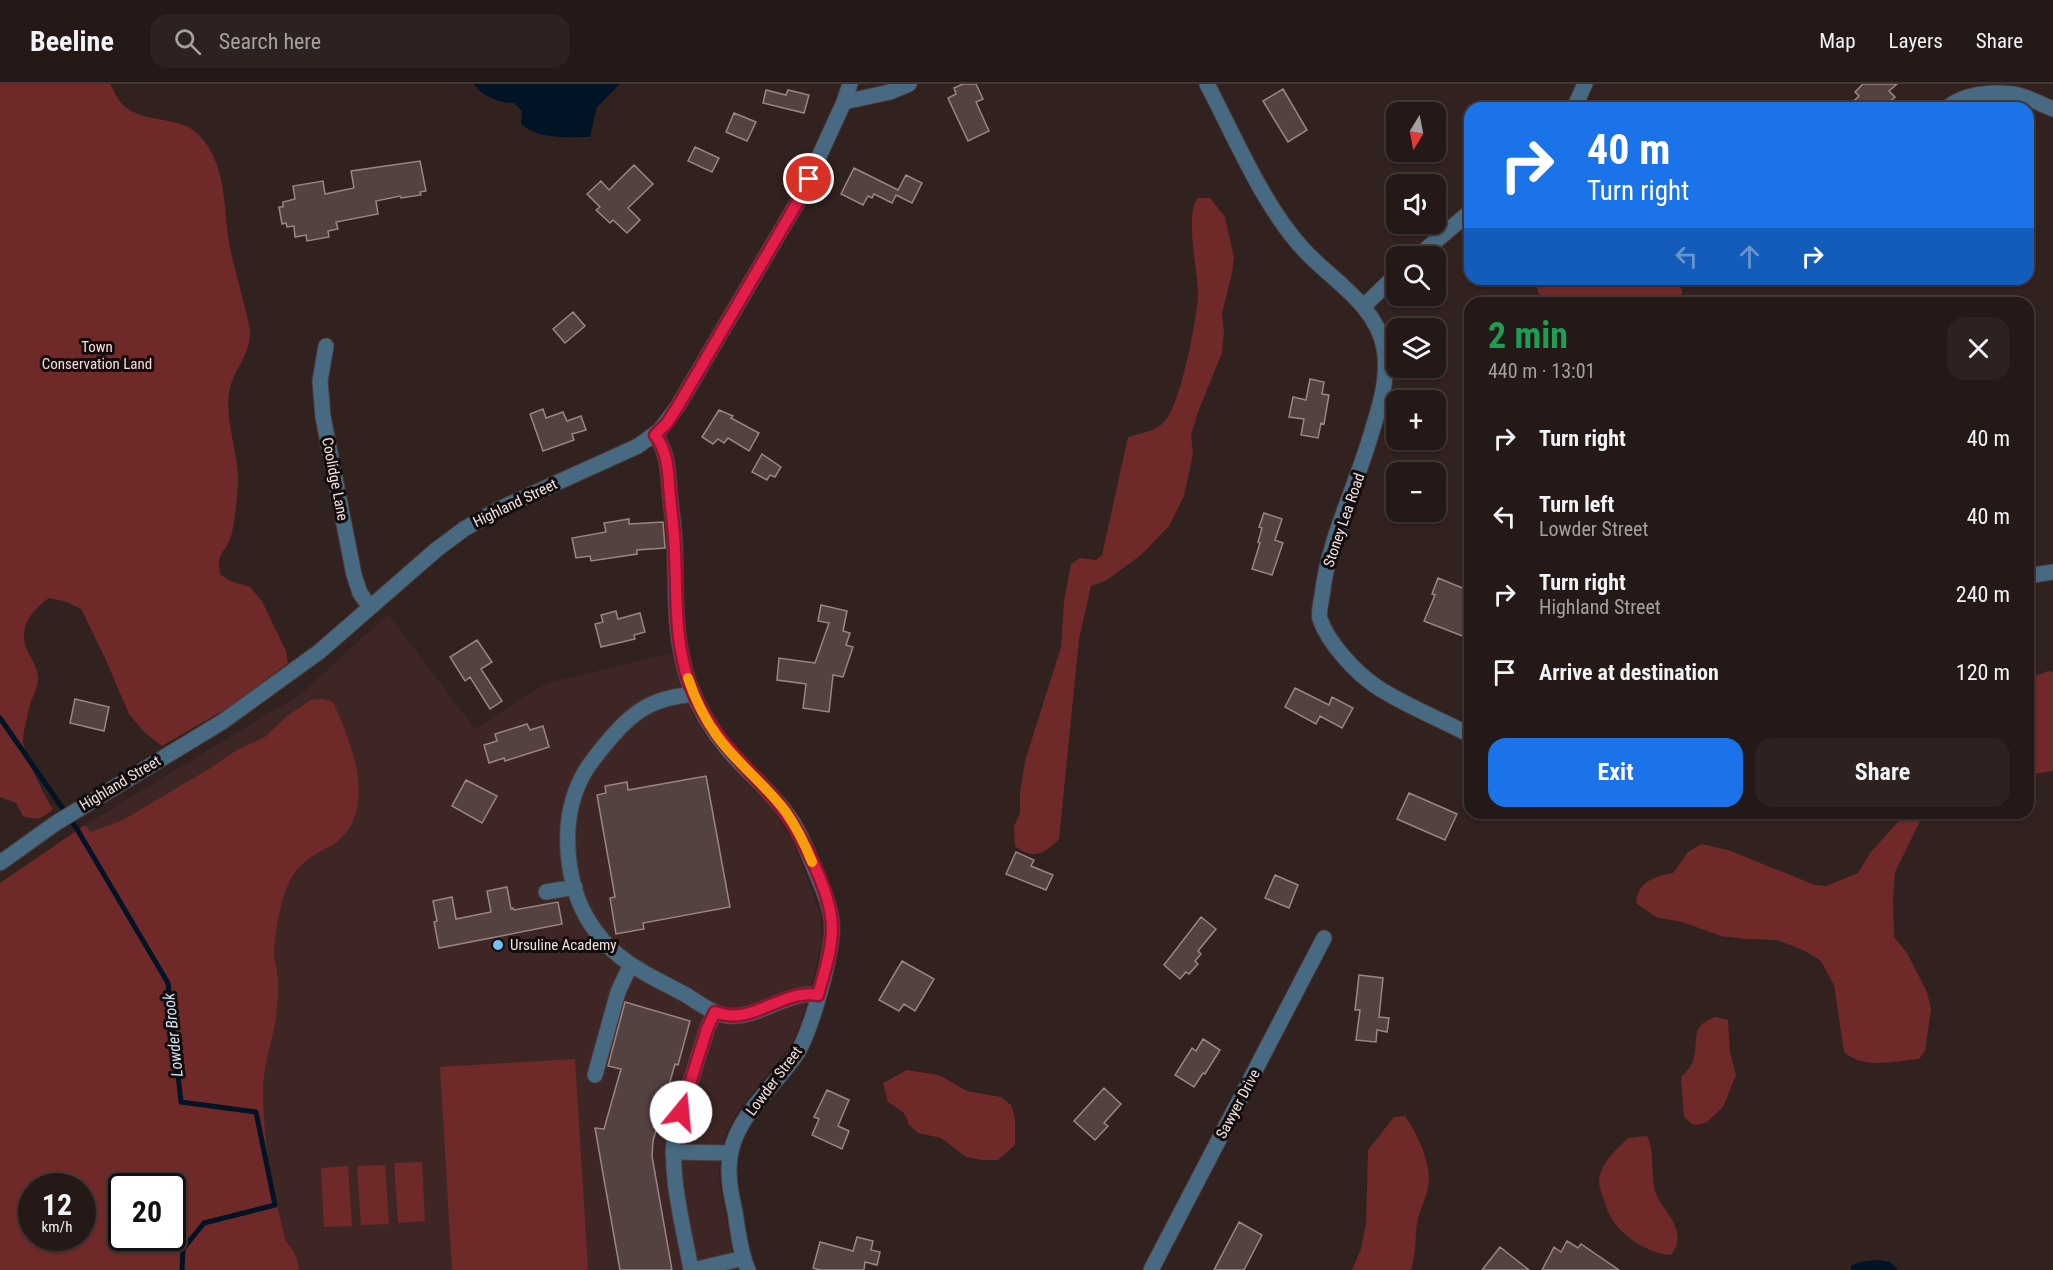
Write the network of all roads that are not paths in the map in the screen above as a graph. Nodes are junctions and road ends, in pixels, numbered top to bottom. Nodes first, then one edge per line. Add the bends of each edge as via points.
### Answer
1 (850, 84) edge
2 (909, 84) edge
3 (1207, 84) edge
4 (1585, 84) edge
5 (844, 102) junction
6 (1577, 102) edge
7 (1956, 102) edge
8 (2053, 109) edge
9 (1464, 217) edge
10 (1430, 246) edge
11 (1386, 285) edge
12 (1364, 306) junction
13 (326, 346) dead end
14 (655, 435) junction
15 (2053, 572) edge
16 (2034, 575) edge
17 (370, 607) junction
18 (694, 694) junction
19 (1464, 732) edge
20 (0, 863) edge
21 (575, 887) junction
22 (546, 892) dead end
23 (1324, 938) dead end
24 (630, 966) junction
25 (818, 995) junction
26 (715, 1012) junction
27 (595, 1074) dead end
28 (673, 1152) junction
29 (731, 1153) junction
30 (746, 1264) edge
31 (692, 1270) edge
32 (1151, 1270) edge

1 - 5 street, Highland Street
2 - 5 street
3 - 12 street, Stoney Lea Road via 1274,211 1304,251
4 - 6 street
5 - 14 street, Highland Street via 800,198 678,406
7 - 8 street via 1982,94 2014,94
9 - 10 street
11 - 12 street
12 - 19 street, Stoney Lea Road via 1384,346 1386,372 1380,408 1360,472 1332,543 1320,617 1340,655 1376,687
13 - 17 street, Coolidge Lane via 320,381 323,417 354,575
14 - 17 street, Highland Street via 629,451 476,521
14 - 18 street, Lowder Street via 666,460 679,639
15 - 16 street
17 - 20 street, Highland Street via 307,661 234,713 74,811
18 - 21 street via 647,706 618,730 585,771 576,788 568,824
18 - 25 street, Lowder Street via 718,737 785,811 826,895 832,928
21 - 22 street
21 - 24 street via 592,927
23 - 32 street, Sawyer Drive
24 - 26 street
24 - 27 street via 618,992
25 - 26 street via 799,994 733,1016
25 - 29 street, Lowder Street via 797,1054 744,1119
26 - 28 street via 676,1128
28 - 29 street
28 - 31 street
29 - 30 street, Lowder Street via 730,1186
30 - 31 street

